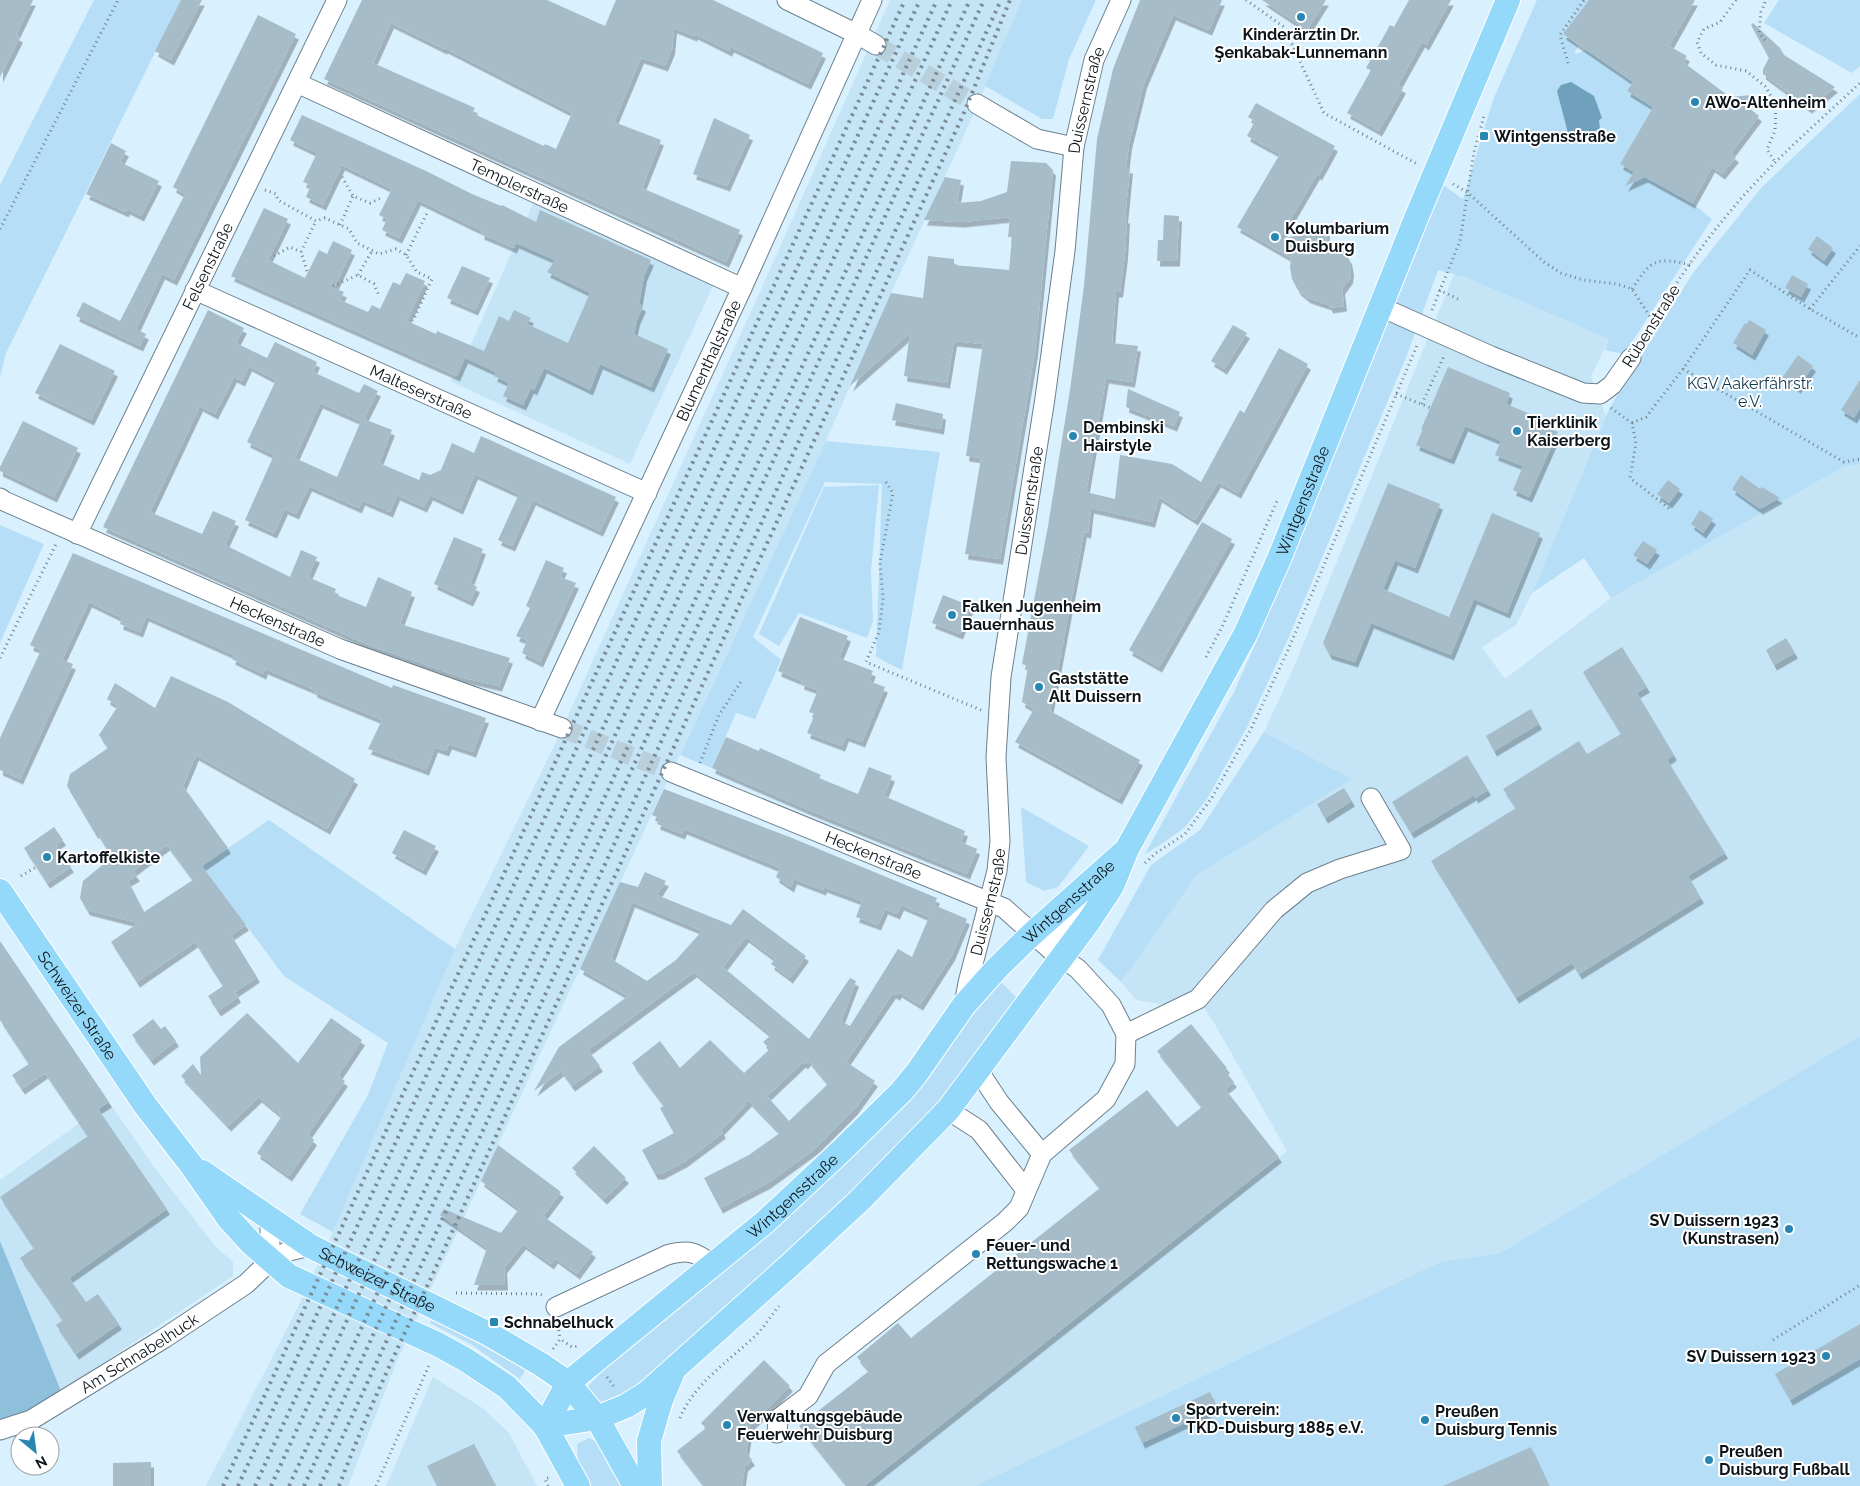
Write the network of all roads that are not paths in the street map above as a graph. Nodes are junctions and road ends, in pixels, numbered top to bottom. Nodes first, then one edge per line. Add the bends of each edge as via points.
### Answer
1 (338, 0) edge
2 (787, 0) edge
3 (872, 0) edge
4 (1121, 0) edge
5 (1508, 0) edge
6 (857, 34) junction
7 (876, 46) tunnel mouth
8 (297, 83) junction
9 (977, 104) tunnel mouth
10 (1074, 147) junction
11 (742, 288) junction
12 (195, 290) junction
13 (1381, 307) junction
14 (1631, 358) road end
15 (647, 493) junction
16 (0, 498) edge
17 (70, 530) junction
18 (540, 721) junction
19 (562, 728) tunnel mouth
20 (671, 772) tunnel mouth
21 (1371, 798) dead end
22 (1136, 857) junction
23 (1099, 874) junction
24 (0, 891) edge
25 (989, 901) junction
26 (1032, 934) junction
27 (1056, 954) junction
28 (964, 1005) junction
29 (1126, 1034) junction
30 (978, 1070) junction
31 (948, 1110) junction
32 (1042, 1154) junction
33 (192, 1166) junction
34 (1026, 1190) junction
35 (270, 1220) junction
36 (310, 1246) junction
37 (270, 1261) junction
38 (712, 1264) junction
39 (556, 1307) road end
40 (672, 1372) junction
41 (568, 1384) junction
42 (598, 1418) junction
43 (545, 1426) junction
44 (0, 1430) edge
45 (778, 1433) dead end
46 (578, 1486) edge
47 (635, 1486) edge
48 (650, 1486) edge

1 - 8 street, Felsenstraße
2 - 6 street
3 - 6 street, Blumenthalstraße
4 - 10 street, Duissernstraße via 1094,60
5 - 13 main road, Wintgensstraße via 1426,168
6 - 7 street
6 - 11 street, Blumenthalstraße
8 - 11 street, Templerstraße
8 - 12 street, Felsenstraße
9 - 10 street via 1037,140
10 - 25 street, Duissernstraße via 1065,252 1047,389 1001,677 996,757 1000,841
11 - 15 street, Blumenthalstraße
12 - 15 street, Malteserstraße
12 - 17 street, Felsenstraße
13 - 14 street, Rübenstraße via 1490,356 1584,393 1600,394 1612,385
13 - 22 main road, Wintgensstraße via 1279,559
15 - 18 street, Blumenthalstraße
16 - 17 street, Heckenstraße
17 - 18 street, Heckenstraße via 340,649
18 - 19 street, Heckenstraße
20 - 25 street, Heckenstraße
21 - 29 street via 1401,850 1307,883 1274,910 1198,999
22 - 23 main road, Wintgensstraße
22 - 27 main road, Wintgensstraße
23 - 26 main road, Wintgensstraße
23 - 27 street
24 - 33 main road, Schweizer Straße via 145,1105
25 - 26 street, Heckenstraße via 1004,908
25 - 28 street, Duissernstraße
26 - 27 street, Heckenstraße
26 - 28 main road, Wintgensstraße
27 - 29 street, Heckenstraße via 1087,977 1111,1005
27 - 30 main road, Wintgensstraße
28 - 38 main road, Wintgensstraße via 902,1091 765,1222
29 - 32 street via 1125,1064 1106,1099
30 - 31 main road, Wintgensstraße
30 - 32 street via 999,1102
31 - 34 street via 979,1130
31 - 40 main road, Wintgensstraße via 859,1201
32 - 34 street
33 - 35 main road, Schweizer Straße
33 - 37 main road, Schweizer Straße via 229,1219
34 - 45 street via 1019,1208 1005,1222 826,1364 808,1396 778,1419
35 - 36 main road, Schweizer Straße
35 - 37 street
36 - 37 street, Am Schnabelhuck via 289,1251
36 - 41 main road, Schweizer Straße via 487,1333
37 - 43 main road, Schweizer Straße via 289,1276 466,1360 516,1395
37 - 44 street, Am Schnabelhuck via 246,1284 163,1339 31,1420
38 - 39 street via 699,1255 683,1251 668,1255
38 - 41 main road, Wintgensstraße
40 - 42 main road, Wintgensstraße via 633,1402
40 - 48 main road, Wintgensstraße via 660,1400 649,1441
41 - 42 main road, Schweizer Straße
41 - 43 main road, Wintgensstraße
42 - 43 main road, Wintgensstraße
42 - 47 main road, Schweizer Straße
43 - 46 main road, Schweizer Straße

